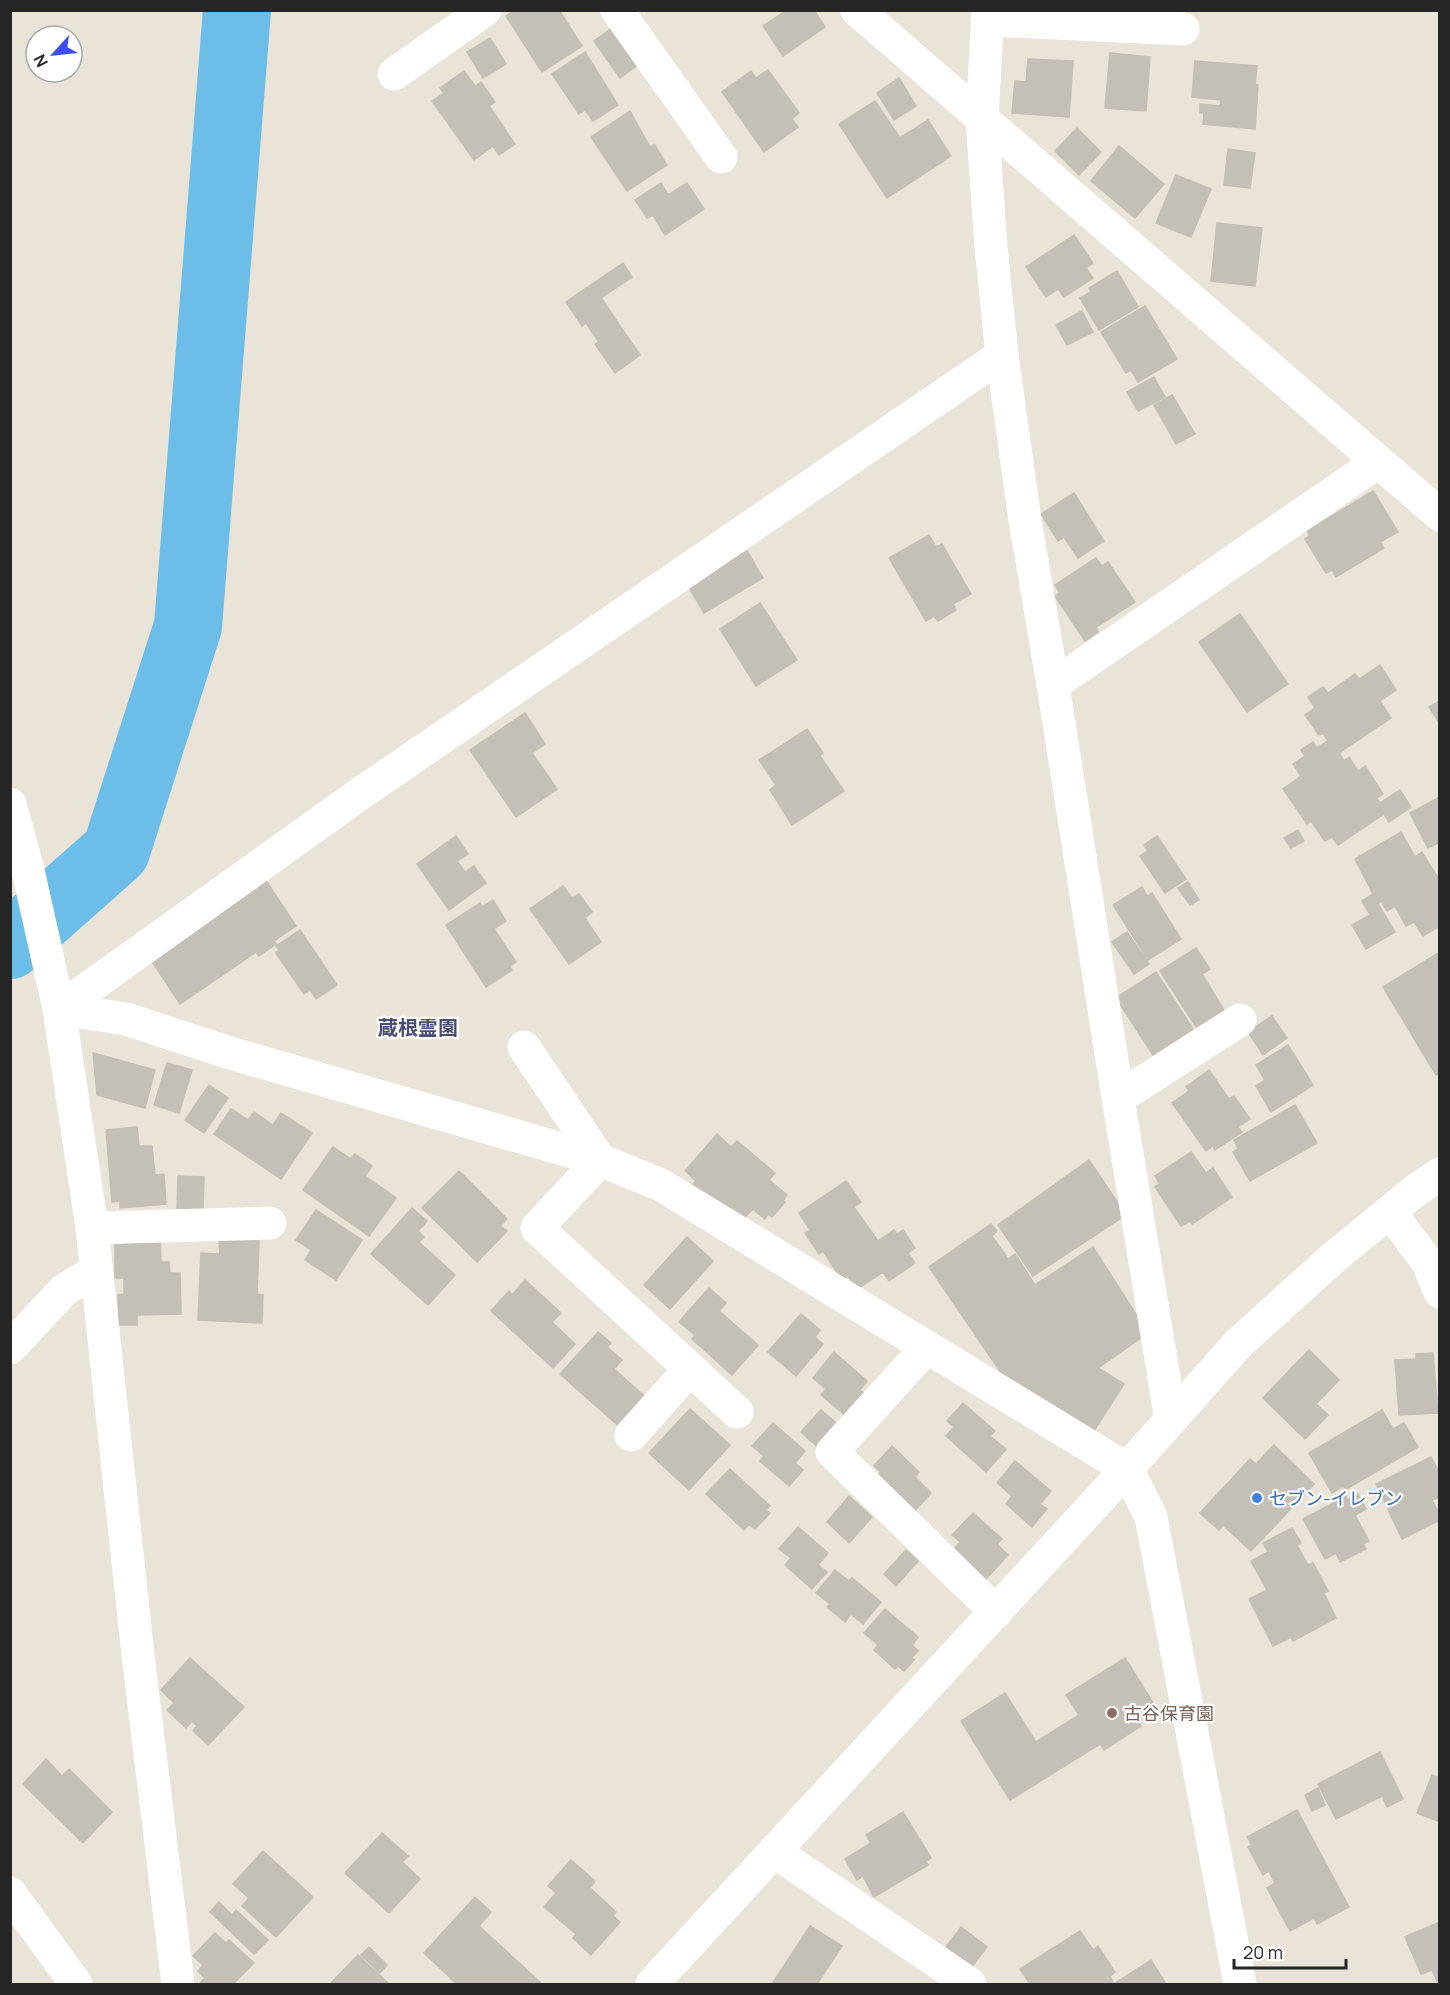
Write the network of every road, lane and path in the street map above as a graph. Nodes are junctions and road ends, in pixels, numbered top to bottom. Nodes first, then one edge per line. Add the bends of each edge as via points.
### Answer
1 (485, 10) edge
2 (617, 10) edge
3 (857, 10) edge
4 (987, 15) edge
5 (1183, 29) dead end
6 (394, 74) dead end
7 (982, 119) junction
8 (720, 157) dead end
9 (1002, 355) junction
10 (1378, 462) junction
11 (1440, 515) edge
12 (1053, 685) junction
13 (10, 804) edge
14 (19, 873) edge
15 (59, 1010) junction
16 (1240, 1020) dead end
17 (524, 1047) dead end
18 (1118, 1098) junction
19 (600, 1160) junction
20 (1440, 1174) edge
21 (1390, 1212) junction
22 (270, 1223) dead end
23 (92, 1228) junction
24 (95, 1271) junction
25 (1440, 1292) edge
26 (927, 1347) junction
27 (10, 1348) edge
28 (690, 1369) junction
29 (737, 1412) dead end
30 (1171, 1420) junction
31 (631, 1435) dead end
32 (1127, 1469) junction
33 (996, 1612) junction
34 (775, 1852) junction
35 (10, 1893) edge
36 (76, 1984) edge
37 (178, 1984) edge
38 (652, 1984) edge
39 (970, 1984) edge
40 (1240, 1984) edge

1 - 6 street
2 - 8 street
3 - 7 street
4 - 5 street
4 - 7 street
7 - 9 street
7 - 10 street
9 - 12 street
9 - 15 street via 364,791
10 - 11 street
10 - 12 street
12 - 18 street
13 - 14 street
14 - 15 street
15 - 19 street via 126,1019
15 - 23 street
16 - 18 street
17 - 19 street
18 - 30 street
19 - 26 street via 661,1185
19 - 28 street via 537,1228
20 - 21 street
21 - 25 street via 1428,1263
21 - 30 street via 1238,1344
22 - 23 street
23 - 24 street
24 - 27 street via 64,1290
24 - 37 street
26 - 32 street
26 - 33 street via 832,1452
28 - 29 street
28 - 31 street
30 - 32 street
32 - 33 street
32 - 40 street via 1151,1517
33 - 34 street
34 - 38 street
34 - 39 street
35 - 36 street

